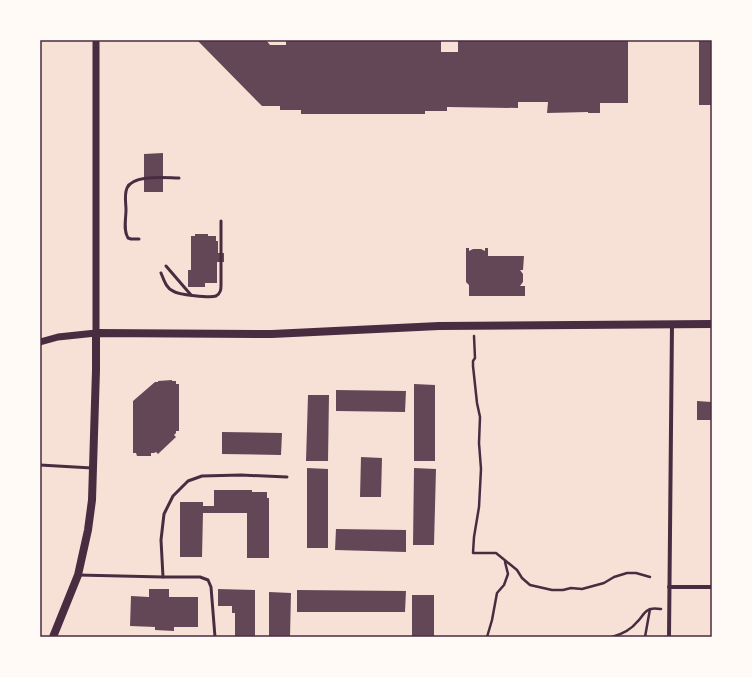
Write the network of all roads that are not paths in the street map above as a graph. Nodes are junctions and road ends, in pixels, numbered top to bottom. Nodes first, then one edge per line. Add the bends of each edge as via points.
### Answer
1 (96, 40) edge
2 (179, 178) dead end
3 (221, 221) dead end
4 (139, 239) dead end
5 (166, 266) dead end
6 (161, 273) dead end
7 (191, 295) junction
8 (672, 324) junction
9 (712, 324) edge
10 (96, 333) junction
11 (40, 342) edge
12 (40, 465) edge
13 (93, 468) junction
14 (287, 477) dead end
15 (78, 575) junction
16 (163, 577) junction
17 (669, 587) junction
18 (712, 587) edge
19 (53, 637) edge
20 (215, 637) edge
21 (669, 637) edge

1 - 10 street
2 - 4 lane via 142,178 130,183 126,196 126,231 128,238
3 - 7 lane via 220,290 216,296 211,297
5 - 7 lane
6 - 7 lane via 168,288 174,292
8 - 9 main road
8 - 10 main road via 474,325 282,334
8 - 17 street
10 - 11 street via 58,337
10 - 13 main road
12 - 13 lane
13 - 15 main road via 88,530
14 - 16 lane via 202,476 188,481 173,496 164,514 161,540
15 - 16 lane
15 - 19 main road
16 - 20 lane via 200,577 208,580 211,586
17 - 18 street
17 - 21 street

